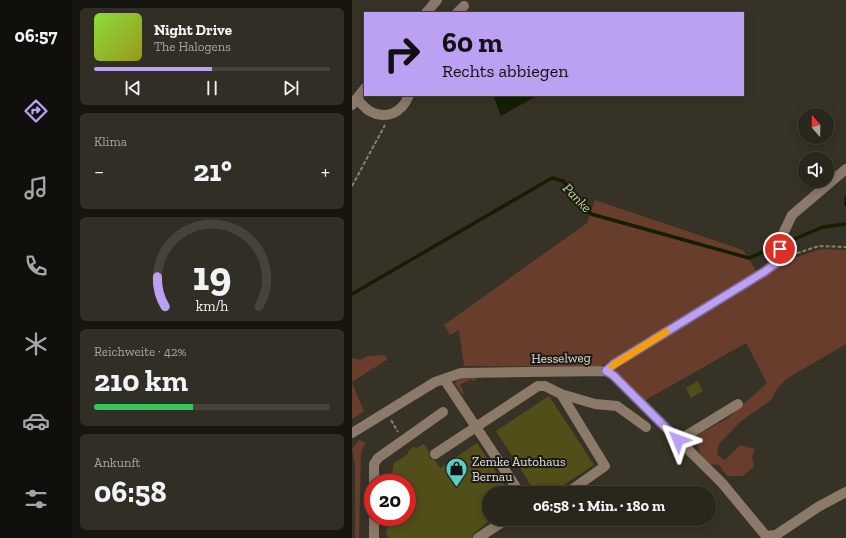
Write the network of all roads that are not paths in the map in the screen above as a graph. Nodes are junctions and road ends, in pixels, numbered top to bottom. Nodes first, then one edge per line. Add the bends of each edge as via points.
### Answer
1 (437, 0) edge
2 (427, 12) edge
3 (364, 89) edge
4 (408, 96) edge
5 (354, 102) edge
6 (846, 169) edge
7 (606, 371) junction
8 (444, 379) junction
9 (562, 394) junction
10 (738, 404) dead end
11 (443, 412) dead end
12 (476, 427) junction
13 (646, 427) dead end
14 (352, 433) edge
15 (678, 440) junction
16 (436, 454) dead end
17 (374, 474) edge
18 (515, 486) edge
19 (577, 486) edge
20 (846, 492) edge
21 (374, 526) edge
22 (496, 526) edge
23 (374, 538) edge
24 (478, 538) edge

1 - 2 street
3 - 5 street
4 - 5 street via 399,111 391,115 368,110
6 - 7 street via 792,215 782,236 779,261
7 - 8 street, Hesselweg via 461,373
7 - 15 street, Hesselweg
8 - 12 street
8 - 14 street, Hesselweg
9 - 12 street via 545,386 538,386
9 - 13 street via 595,404 617,406
9 - 19 street via 605,466
10 - 15 street
11 - 17 street via 378,458 374,464
12 - 16 street
12 - 18 street
15 - 20 street, Hesselweg via 722,483 766,536 776,535
21 - 23 street
22 - 24 street

